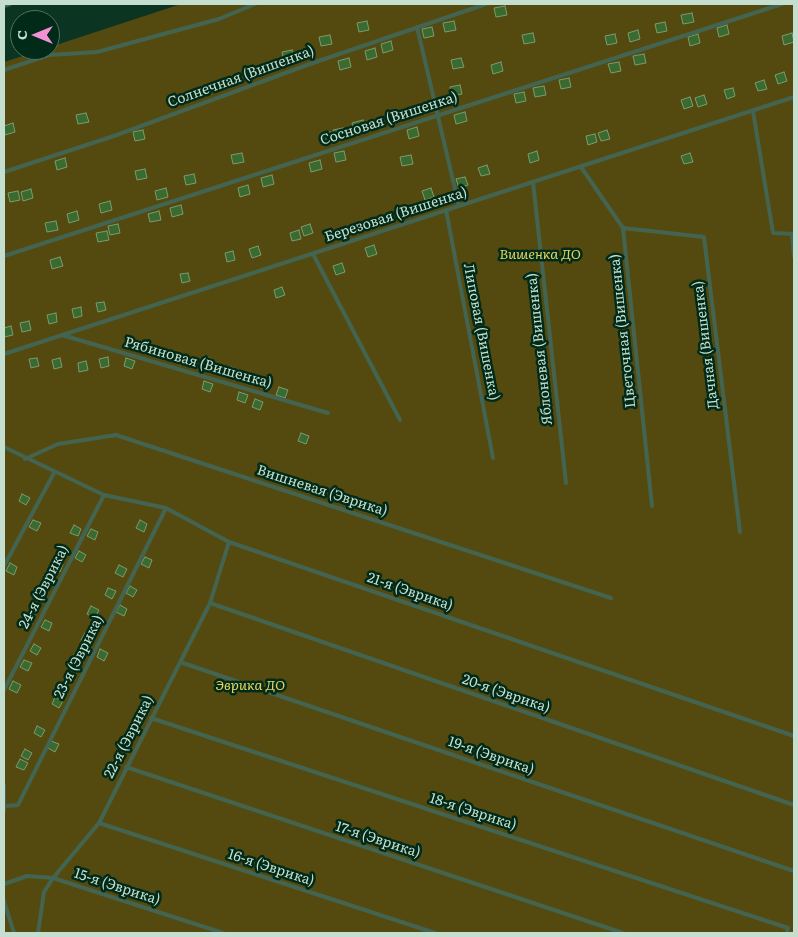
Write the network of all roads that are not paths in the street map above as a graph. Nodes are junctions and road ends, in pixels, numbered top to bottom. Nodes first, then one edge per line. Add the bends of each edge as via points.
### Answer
1 (10, 4) edge
2 (255, 4) edge
3 (486, 4) edge
4 (782, 4) edge
5 (4, 6) edge
6 (417, 27) junction
7 (4, 70) edge
8 (794, 97) edge
9 (753, 110) junction
10 (437, 115) junction
11 (581, 167) junction
12 (4, 172) edge
13 (532, 182) junction
14 (458, 206) junction
15 (446, 210) junction
16 (623, 228) junction
17 (793, 234) edge
18 (313, 254) junction
19 (4, 256) edge
20 (794, 256) edge
21 (62, 335) junction
22 (4, 354) edge
23 (328, 413) dead end
24 (400, 420) dead end
25 (4, 448) edge
26 (493, 458) dead end
27 (25, 459) junction
28 (54, 473) junction
29 (566, 483) dead end
30 (104, 494) junction
31 (652, 506) dead end
32 (166, 508) junction
33 (740, 532) dead end
34 (229, 542) junction
35 (4, 566) edge
36 (611, 598) dead end
37 (210, 603) junction
38 (180, 662) junction
39 (4, 690) edge
40 (151, 718) junction
41 (794, 736) edge
42 (126, 768) junction
43 (4, 785) edge
44 (794, 805) edge
45 (4, 809) edge
46 (99, 824) junction
47 (794, 871) edge
48 (53, 878) junction
49 (4, 884) edge
50 (4, 901) edge
51 (14, 933) edge
52 (38, 933) edge
53 (223, 933) edge
54 (435, 933) edge
55 (623, 933) edge
56 (787, 933) edge

1 - 5 lane
2 - 7 lane via 218,19 97,52 49,55
3 - 6 lane, Солнечная (Вишенка)
4 - 10 lane, Сосновая (Вишенка)
6 - 10 lane
6 - 12 lane, Солнечная (Вишенка)
8 - 9 lane, Березовая (Вишенка)
9 - 11 lane, Березовая (Вишенка)
9 - 17 lane via 773,232
10 - 14 lane
10 - 19 lane, Сосновая (Вишенка)
11 - 13 lane, Березовая (Вишенка)
11 - 16 lane, Цветочная (Вишенка)
13 - 14 lane, Березовая (Вишенка)
13 - 29 lane, Яблоневая (Вишенка)
14 - 15 lane, Березовая (Вишенка)
15 - 18 lane, Березовая (Вишенка)
15 - 26 lane, Липовая (Вишенка)
16 - 31 lane, Цветочная (Вишенка)
16 - 33 lane, Дачная (Вишенка) via 704,237
17 - 20 lane
18 - 21 lane, Березовая (Вишенка)
18 - 24 lane
21 - 22 lane, Березовая (Вишенка)
21 - 23 lane, Рябиновая (Вишенка)
25 - 27 lane, 21-я (Эврика)
27 - 28 lane, 21-я (Эврика)
27 - 36 lane, Вишневая (Эврика) via 58,444 116,435
28 - 30 lane, 21-я (Эврика)
28 - 35 lane
30 - 32 lane, 21-я (Эврика)
30 - 39 lane, 24-я (Эврика)
32 - 34 lane, 21-я (Эврика)
32 - 45 lane, 23-я (Эврика) via 18,805
34 - 37 lane, 22-я (Эврика)
34 - 41 lane, 21-я (Эврика)
37 - 38 lane, 22-я (Эврика)
37 - 44 lane, 20-я (Эврика)
38 - 40 lane, 22-я (Эврика)
38 - 47 lane, 19-я (Эврика)
40 - 42 lane, 22-я (Эврика)
40 - 56 lane, 18-я (Эврика) via 788,928
42 - 46 lane, 22-я (Эврика)
42 - 55 lane, 17-я (Эврика)
43 - 45 lane
46 - 48 lane, 22-я (Эврика)
46 - 54 lane, 16-я (Эврика)
48 - 49 lane, 15-я (Эврика) via 27,876
48 - 52 lane, 22-я (Эврика) via 40,906
48 - 53 lane, 15-я (Эврика)
50 - 51 lane

